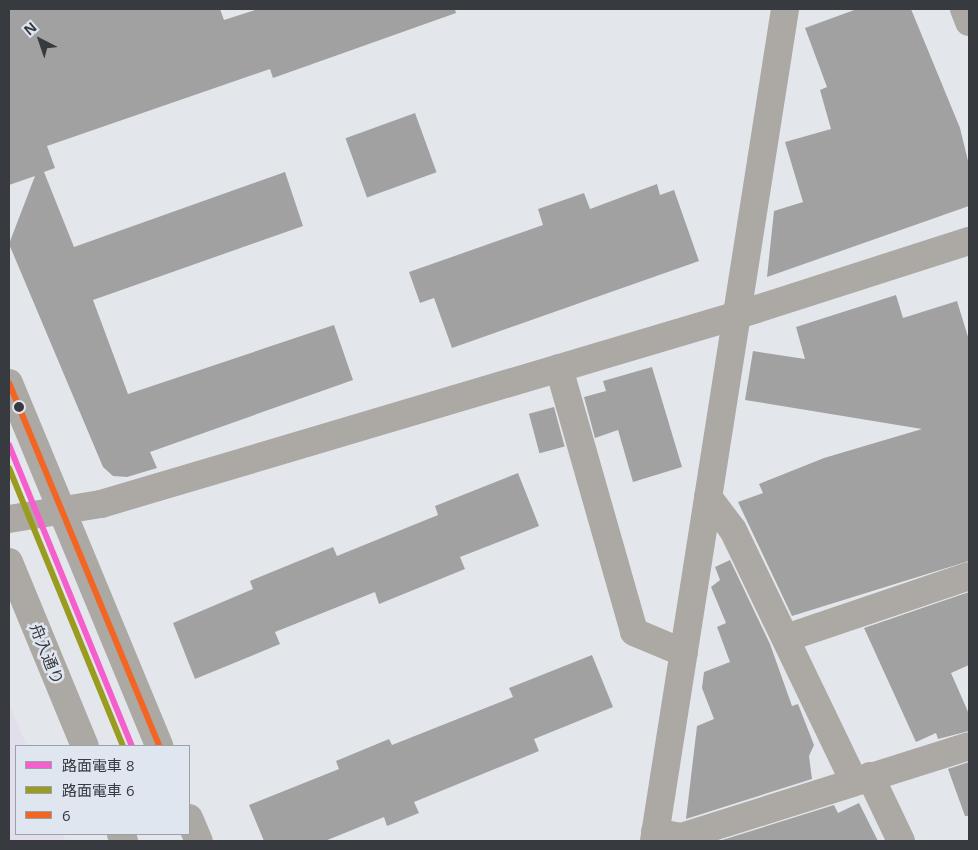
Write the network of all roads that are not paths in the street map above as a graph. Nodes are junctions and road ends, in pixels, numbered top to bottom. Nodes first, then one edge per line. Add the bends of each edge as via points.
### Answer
1 (785, 9) edge
2 (964, 9) edge
3 (969, 22) edge
4 (969, 241) edge
5 (735, 316) junction
6 (559, 368) junction
7 (9, 383) edge
8 (708, 497) junction
9 (61, 510) junction
10 (9, 520) edge
11 (9, 562) edge
12 (969, 576) edge
13 (786, 638) junction
14 (684, 653) junction
15 (85, 745) edge
16 (159, 745) edge
17 (969, 746) edge
18 (862, 779) junction
19 (190, 820) edge
20 (654, 837) edge
21 (199, 841) edge
22 (901, 841) edge

1 - 5 street
2 - 3 street
4 - 5 street
5 - 6 street
5 - 8 street
6 - 9 street via 101,504
6 - 14 street via 634,632
7 - 9 street
8 - 13 street via 733,530
8 - 14 street
9 - 10 street
9 - 16 street
11 - 15 street, 舟入通り
12 - 13 street
13 - 18 street
14 - 20 street
17 - 18 street
18 - 20 street via 681,837
18 - 22 street
19 - 21 street

